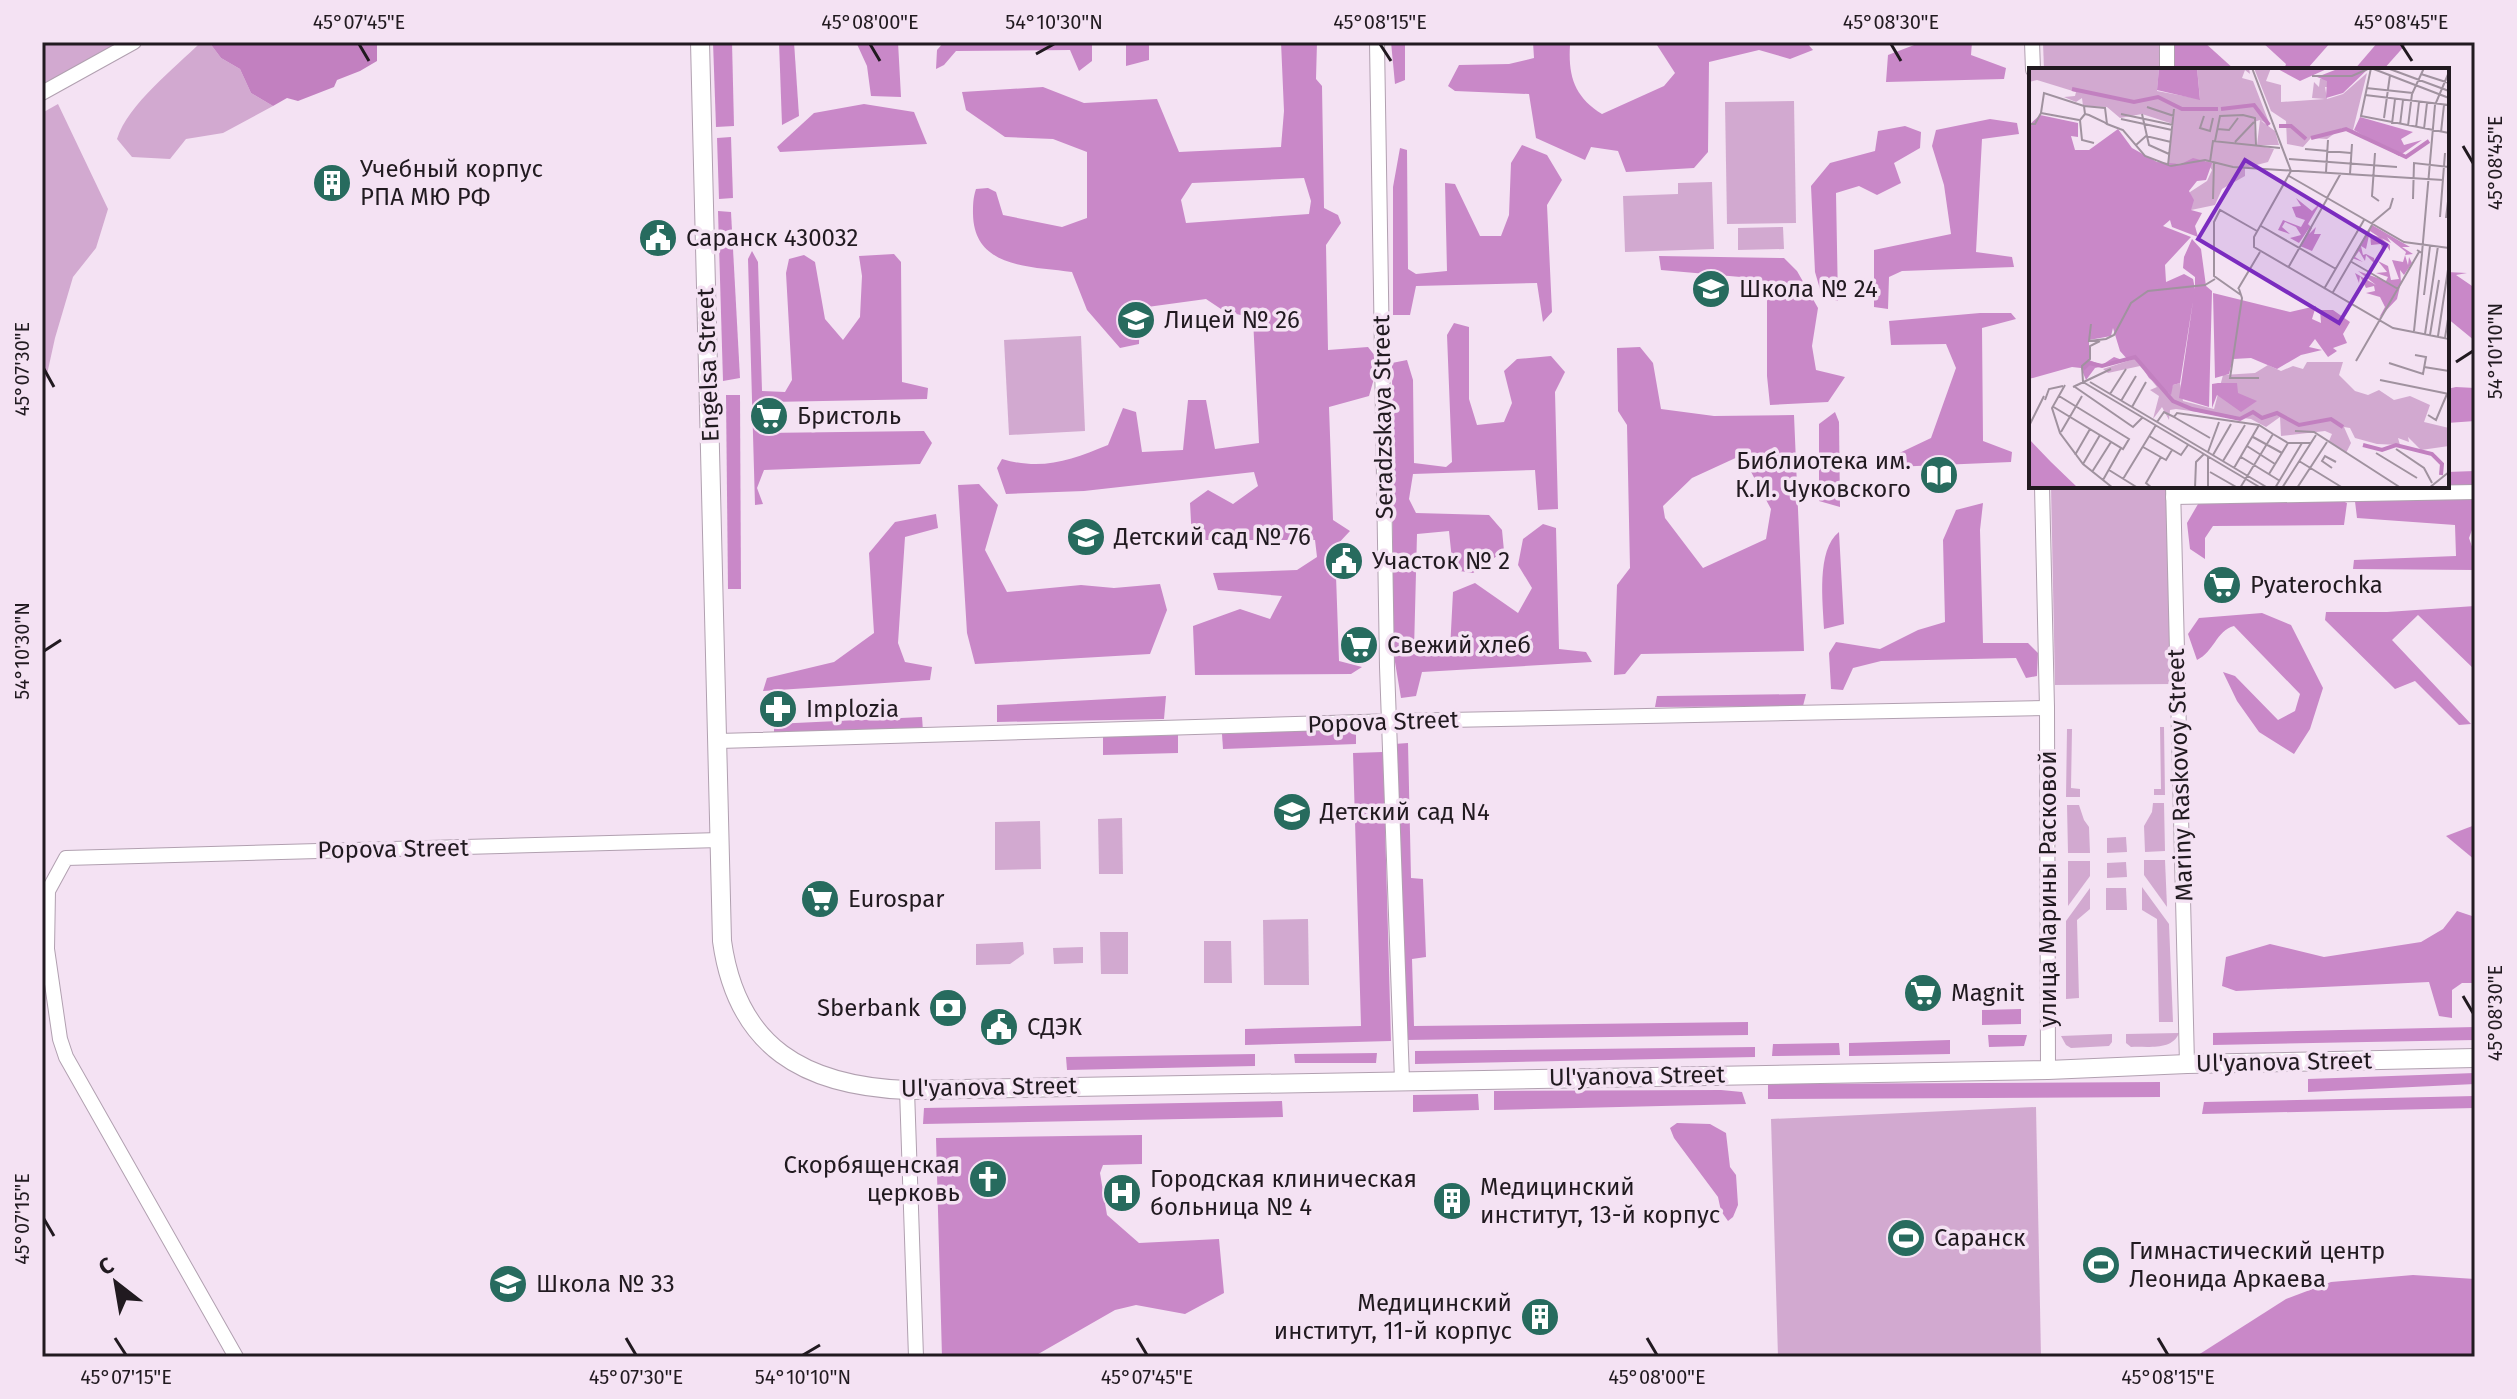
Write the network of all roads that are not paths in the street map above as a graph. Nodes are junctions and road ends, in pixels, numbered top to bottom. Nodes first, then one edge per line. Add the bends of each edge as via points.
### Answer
1 (134, 42) edge
2 (700, 42) edge
3 (1377, 42) edge
4 (2032, 42) edge
5 (2167, 42) edge
6 (2033, 68) edge
7 (2167, 68) edge
8 (42, 93) edge
9 (2042, 488) edge
10 (2173, 492) edge
11 (2475, 492) edge
12 (2047, 708) junction
13 (1391, 721) junction
14 (718, 741) junction
15 (720, 840) junction
16 (2475, 1058) edge
17 (2187, 1064) junction
18 (2048, 1070) junction
19 (1402, 1080) junction
20 (907, 1090) junction
21 (236, 1357) edge
22 (916, 1357) edge

1 - 8 street
2 - 14 main road, Engelsa Street
3 - 13 street, Seradzskaya Street
4 - 6 street
5 - 7 street
9 - 12 street
10 - 11 street
10 - 17 street, Mariny Raskovoy Street
12 - 13 street, Popova Street
12 - 18 street, улица Марины Расковой
13 - 14 street, Popova Street
13 - 19 street, Seradzskaya Street
14 - 15 main road
15 - 20 main road, Ul'yanova Street via 725,966 757,1029 801,1068 832,1080
15 - 21 street, Popova Street via 66,858 48,891 47,949 66,1057
16 - 17 main road, Ul'yanova Street
17 - 18 main road, Ul'yanova Street
18 - 19 main road, Ul'yanova Street
19 - 20 main road, Ul'yanova Street
20 - 22 street

